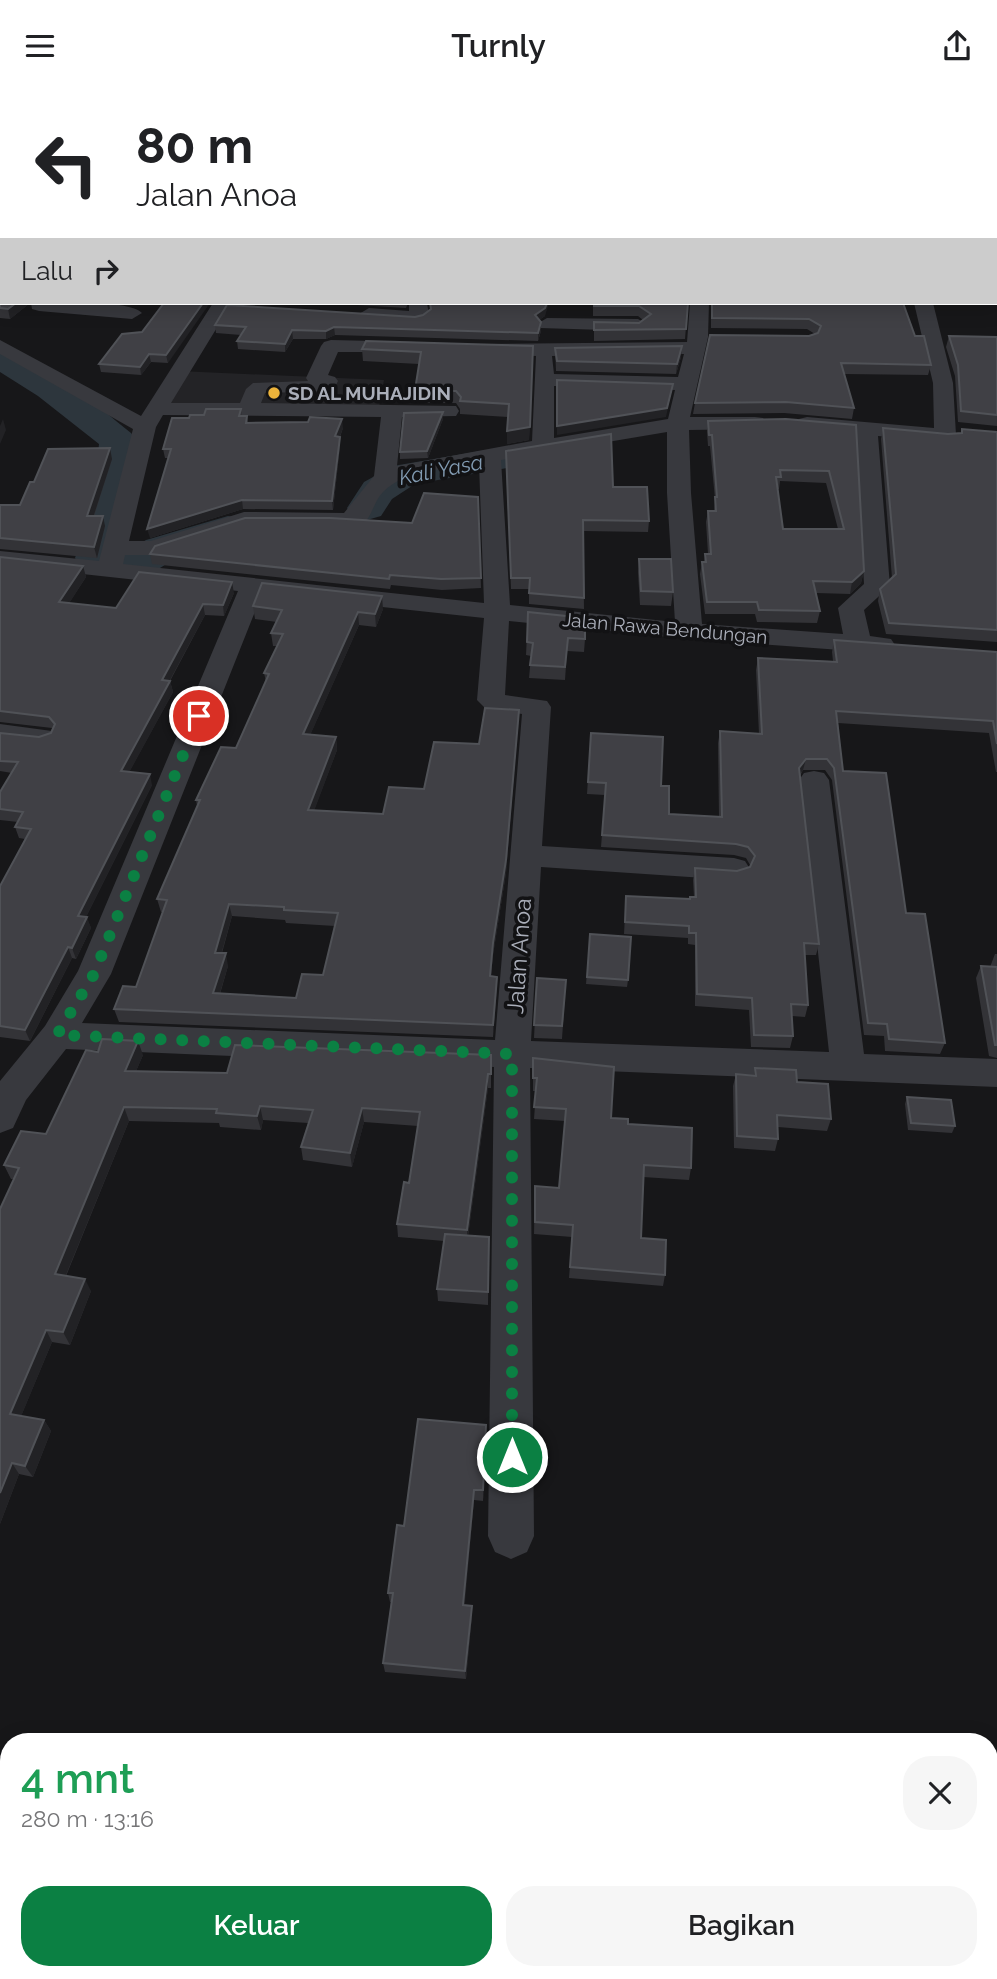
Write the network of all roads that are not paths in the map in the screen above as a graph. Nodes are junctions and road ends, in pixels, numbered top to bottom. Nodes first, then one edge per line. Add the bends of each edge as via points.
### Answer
1 (225, 305) edge
2 (418, 305) edge
3 (549, 305) edge
4 (701, 305) edge
5 (924, 305) edge
6 (36, 308) edge
7 (132, 313) dead end
8 (345, 313) edge
9 (547, 324) junction
10 (652, 325) edge
11 (675, 325) edge
12 (701, 337) junction
13 (4, 343) edge
14 (430, 347) edge
15 (469, 347) edge
16 (544, 350) junction
17 (545, 380) junction
18 (688, 384) junction
19 (248, 410) junction
20 (392, 411) junction
21 (448, 411) dead end
22 (150, 418) junction
23 (679, 428) junction
24 (945, 430) junction
25 (867, 431) junction
26 (971, 432) edge
27 (543, 445) junction
28 (490, 461) junction
29 (385, 477) junction
30 (113, 556) junction
31 (0, 558) edge
32 (252, 587) junction
33 (497, 612) junction
34 (689, 631) junction
35 (858, 643) junction
36 (900, 646) edge
37 (0, 733) edge
38 (42, 737) edge
39 (814, 780) dead end
40 (526, 855) junction
41 (734, 869) edge
42 (57, 1035) junction
43 (512, 1054) junction
44 (848, 1066) junction
45 (997, 1073) edge
46 (0, 1118) edge
47 (511, 1536) dead end

1 - 22 street
2 - 8 street via 416,317
3 - 9 street
4 - 12 street
5 - 24 street via 943,383
6 - 7 street
9 - 10 street
9 - 16 street
11 - 12 street
12 - 16 street
12 - 18 street
13 - 22 street
14 - 19 street via 331,346 316,379 328,381 326,387 260,387
15 - 16 street
16 - 17 street
17 - 18 street
17 - 27 street
18 - 23 street
19 - 20 street
19 - 22 street
20 - 21 street
20 - 29 street
22 - 30 street
23 - 25 street via 778,422
23 - 27 street
23 - 34 street
24 - 25 street via 944,435
24 - 26 street
25 - 35 street via 877,586 851,608
27 - 28 street
28 - 29 street via 424,466
28 - 33 street
29 - 30 street via 366,495 358,516 347,520 244,519
30 - 31 street, Jalan Rawa Bendungan
30 - 32 street, Jalan Rawa Bendungan
32 - 33 street, Jalan Rawa Bendungan
32 - 42 street via 94,974
33 - 34 street, Jalan Rawa Bendungan
33 - 40 street, Jalan Anoa via 491,700 537,707
34 - 35 street, Jalan Rawa Bendungan
35 - 36 street, Jalan Rawa Bendungan
37 - 38 street
39 - 44 street
40 - 41 street
40 - 43 street, Jalan Anoa
42 - 43 street
42 - 46 street via 11,1093
43 - 44 street
43 - 47 street, Jalan Anoa
44 - 45 street

